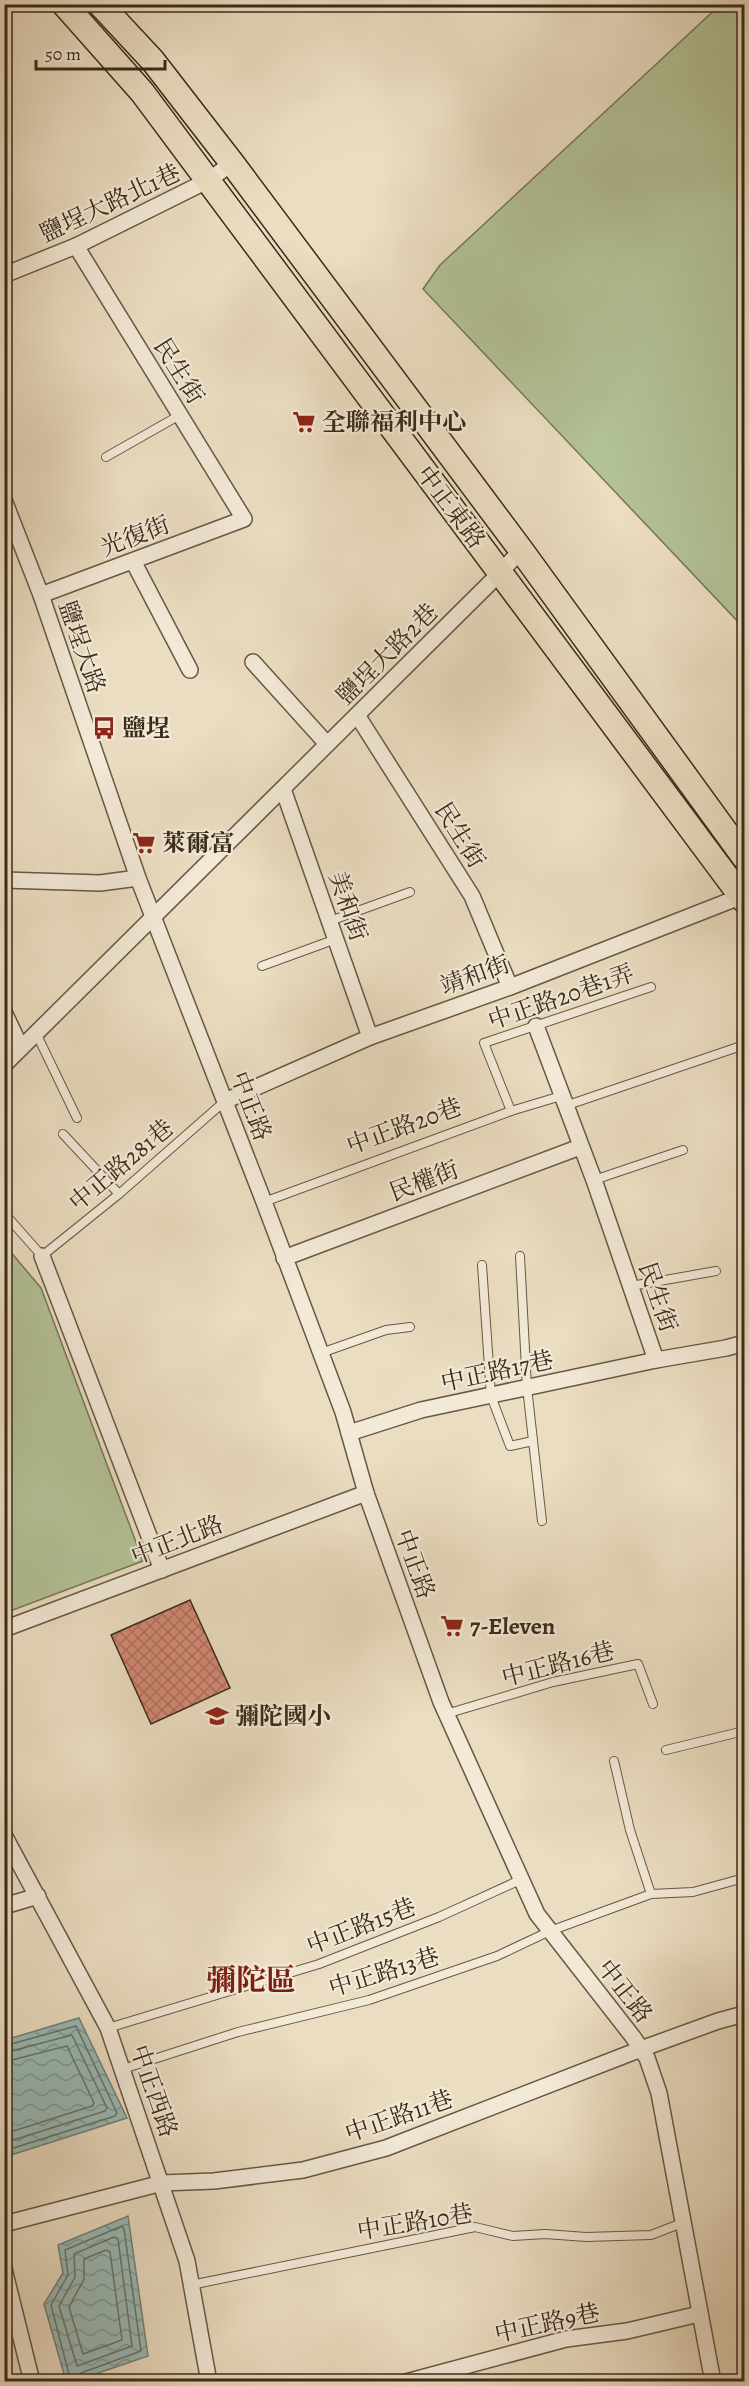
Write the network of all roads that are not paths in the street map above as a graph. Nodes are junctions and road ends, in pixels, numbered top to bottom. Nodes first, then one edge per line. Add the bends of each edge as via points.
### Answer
1 (64, 4) edge
2 (100, 4) edge
3 (232, 163) junction
4 (208, 180) junction
5 (76, 246) junction
6 (4, 275) edge
7 (180, 415) junction
8 (106, 457) dead end
9 (4, 500) edge
10 (244, 519) joint
11 (520, 550) junction
12 (132, 561) junction
13 (500, 573) junction
14 (41, 596) junction
15 (253, 662) dead end
16 (190, 670) dead end
17 (357, 715) junction
18 (327, 744) junction
19 (284, 789) junction
20 (744, 857) edge
21 (138, 878) junction
22 (4, 880) edge
23 (410, 892) dead end
24 (743, 898) edge
25 (153, 915) junction
26 (330, 921) junction
27 (336, 939) junction
28 (262, 966) dead end
29 (510, 987) junction
30 (651, 987) dead end
31 (4, 1012) edge
32 (536, 1026) junction
33 (36, 1033) junction
34 (370, 1037) junction
35 (744, 1045) edge
36 (21, 1048) junction
37 (4, 1065) edge
38 (225, 1101) junction
39 (563, 1101) junction
40 (511, 1111) junction
41 (77, 1118) dead end
42 (63, 1134) dead end
43 (580, 1147) junction
44 (683, 1150) dead end
45 (594, 1180) junction
46 (119, 1194) junction
47 (264, 1202) junction
48 (4, 1213) edge
49 (42, 1256) junction
50 (520, 1256) dead end
51 (284, 1258) junction
52 (482, 1265) dead end
53 (716, 1271) dead end
54 (631, 1286) junction
55 (410, 1327) dead end
56 (744, 1343) edge
57 (321, 1353) junction
58 (656, 1359) junction
59 (527, 1387) junction
60 (491, 1396) junction
61 (349, 1433) junction
62 (533, 1441) junction
63 (366, 1493) junction
64 (542, 1521) dead end
65 (162, 1570) junction
66 (4, 1629) edge
67 (653, 1704) dead end
68 (446, 1714) junction
69 (744, 1731) edge
70 (666, 1750) dead end
71 (614, 1761) dead end
72 (4, 1835) edge
73 (744, 1878) edge
74 (520, 1880) junction
75 (651, 1894) junction
76 (38, 1896) junction
77 (4, 1906) edge
78 (550, 1931) junction
79 (744, 2014) edge
80 (108, 2028) junction
81 (641, 2049) junction
82 (123, 2069) junction
83 (162, 2183) junction
84 (682, 2223) junction
85 (4, 2224) edge
86 (4, 2269) edge
87 (191, 2285) junction
88 (699, 2314) junction
89 (32, 2382) edge
90 (209, 2382) edge
91 (406, 2382) edge
92 (713, 2382) edge

1 - 4 main road, 中正東路 via 142,93
2 - 3 main road, 中正東路 via 153,62
3 - 4 street, 鹽埕大路北1巷
3 - 11 main road, 中正東路
4 - 5 street, 鹽埕大路北1巷
4 - 13 main road, 中正東路
5 - 6 street, 鹽埕大路北1巷
5 - 7 street, 民生街
7 - 8 lane
7 - 10 street, 民生街
9 - 14 street, 鹽埕大路
10 - 12 street, 光復街
11 - 13 street, 鹽埕大路2巷
11 - 20 main road, 中正東路
12 - 14 street, 光復街
12 - 16 street
13 - 17 street, 鹽埕大路2巷
13 - 24 main road, 中正東路
14 - 21 street, 鹽埕大路
15 - 18 street
17 - 18 street, 鹽埕大路2巷
17 - 29 street, 民生街 via 472,896
18 - 19 street, 鹽埕大路2巷
19 - 25 street, 鹽埕大路2巷
19 - 26 street, 美和街
21 - 22 street via 99,883
21 - 25 street, 中正路
23 - 26 lane
24 - 29 street, 靖和街
25 - 33 street, 鹽埕大路2巷
25 - 38 street, 中正路
26 - 27 street, 美和街
27 - 28 lane
27 - 34 street, 美和街
29 - 34 street, 靖和街
30 - 32 lane, 中正路20巷1弄
31 - 36 street
32 - 39 street
32 - 40 lane, 中正路20巷1弄 via 484,1043
33 - 36 street, 鹽埕大路2巷
33 - 41 lane
34 - 38 street, 靖和街
35 - 39 lane, 中正路20巷
36 - 37 street, 鹽埕大路2巷
38 - 46 lane, 中正路281巷
38 - 47 street, 中正路
39 - 40 lane, 中正路20巷
39 - 43 street
40 - 47 lane, 中正路20巷
42 - 46 lane
43 - 45 street, 民生街
43 - 51 street, 民權街
44 - 45 lane
45 - 54 street, 民生街
46 - 49 lane, 中正路281巷
47 - 51 street, 中正路
48 - 49 lane
49 - 65 street
50 - 59 lane
51 - 57 street, 中正路
52 - 60 lane
53 - 54 lane
54 - 58 street, 民生街
55 - 57 lane via 386,1330
56 - 58 street, 中正路17巷
57 - 61 street, 中正路
58 - 59 street, 中正路17巷
59 - 60 street, 中正路17巷
59 - 62 lane
60 - 61 street, 中正路17巷 via 421,1410
60 - 62 lane via 510,1446
61 - 63 street, 中正路
62 - 64 lane
63 - 65 street, 中正北路
63 - 68 street, 中正路
65 - 66 street, 中正北路
67 - 68 lane, 中正路16巷 via 638,1664 553,1682
68 - 74 street, 中正路
69 - 70 lane
71 - 75 lane via 630,1830
72 - 76 street, 中正西路
73 - 75 lane, 中正路13巷 via 693,1892
74 - 78 street, 中正路
74 - 80 lane, 中正路15巷 via 319,1964
75 - 78 lane, 中正路13巷
76 - 77 street
76 - 80 street, 中正西路
78 - 81 street, 中正路
78 - 82 lane, 中正路13巷 via 497,1956 369,2000 238,2032
79 - 81 street, 中正路11巷
80 - 82 street, 中正西路
81 - 83 street, 中正路11巷 via 386,2148 303,2170
81 - 84 street, 中正路 via 659,2093
82 - 83 street, 中正西路
83 - 85 street, 中正路11巷
83 - 87 street, 中正西路
84 - 87 lane, 中正路10巷 via 651,2235 586,2237 513,2236 475,2227
84 - 88 street, 中正路
86 - 89 street
87 - 90 street, 中正西路
88 - 91 street, 中正路9巷 via 627,2331 566,2339
88 - 92 street, 中正路

